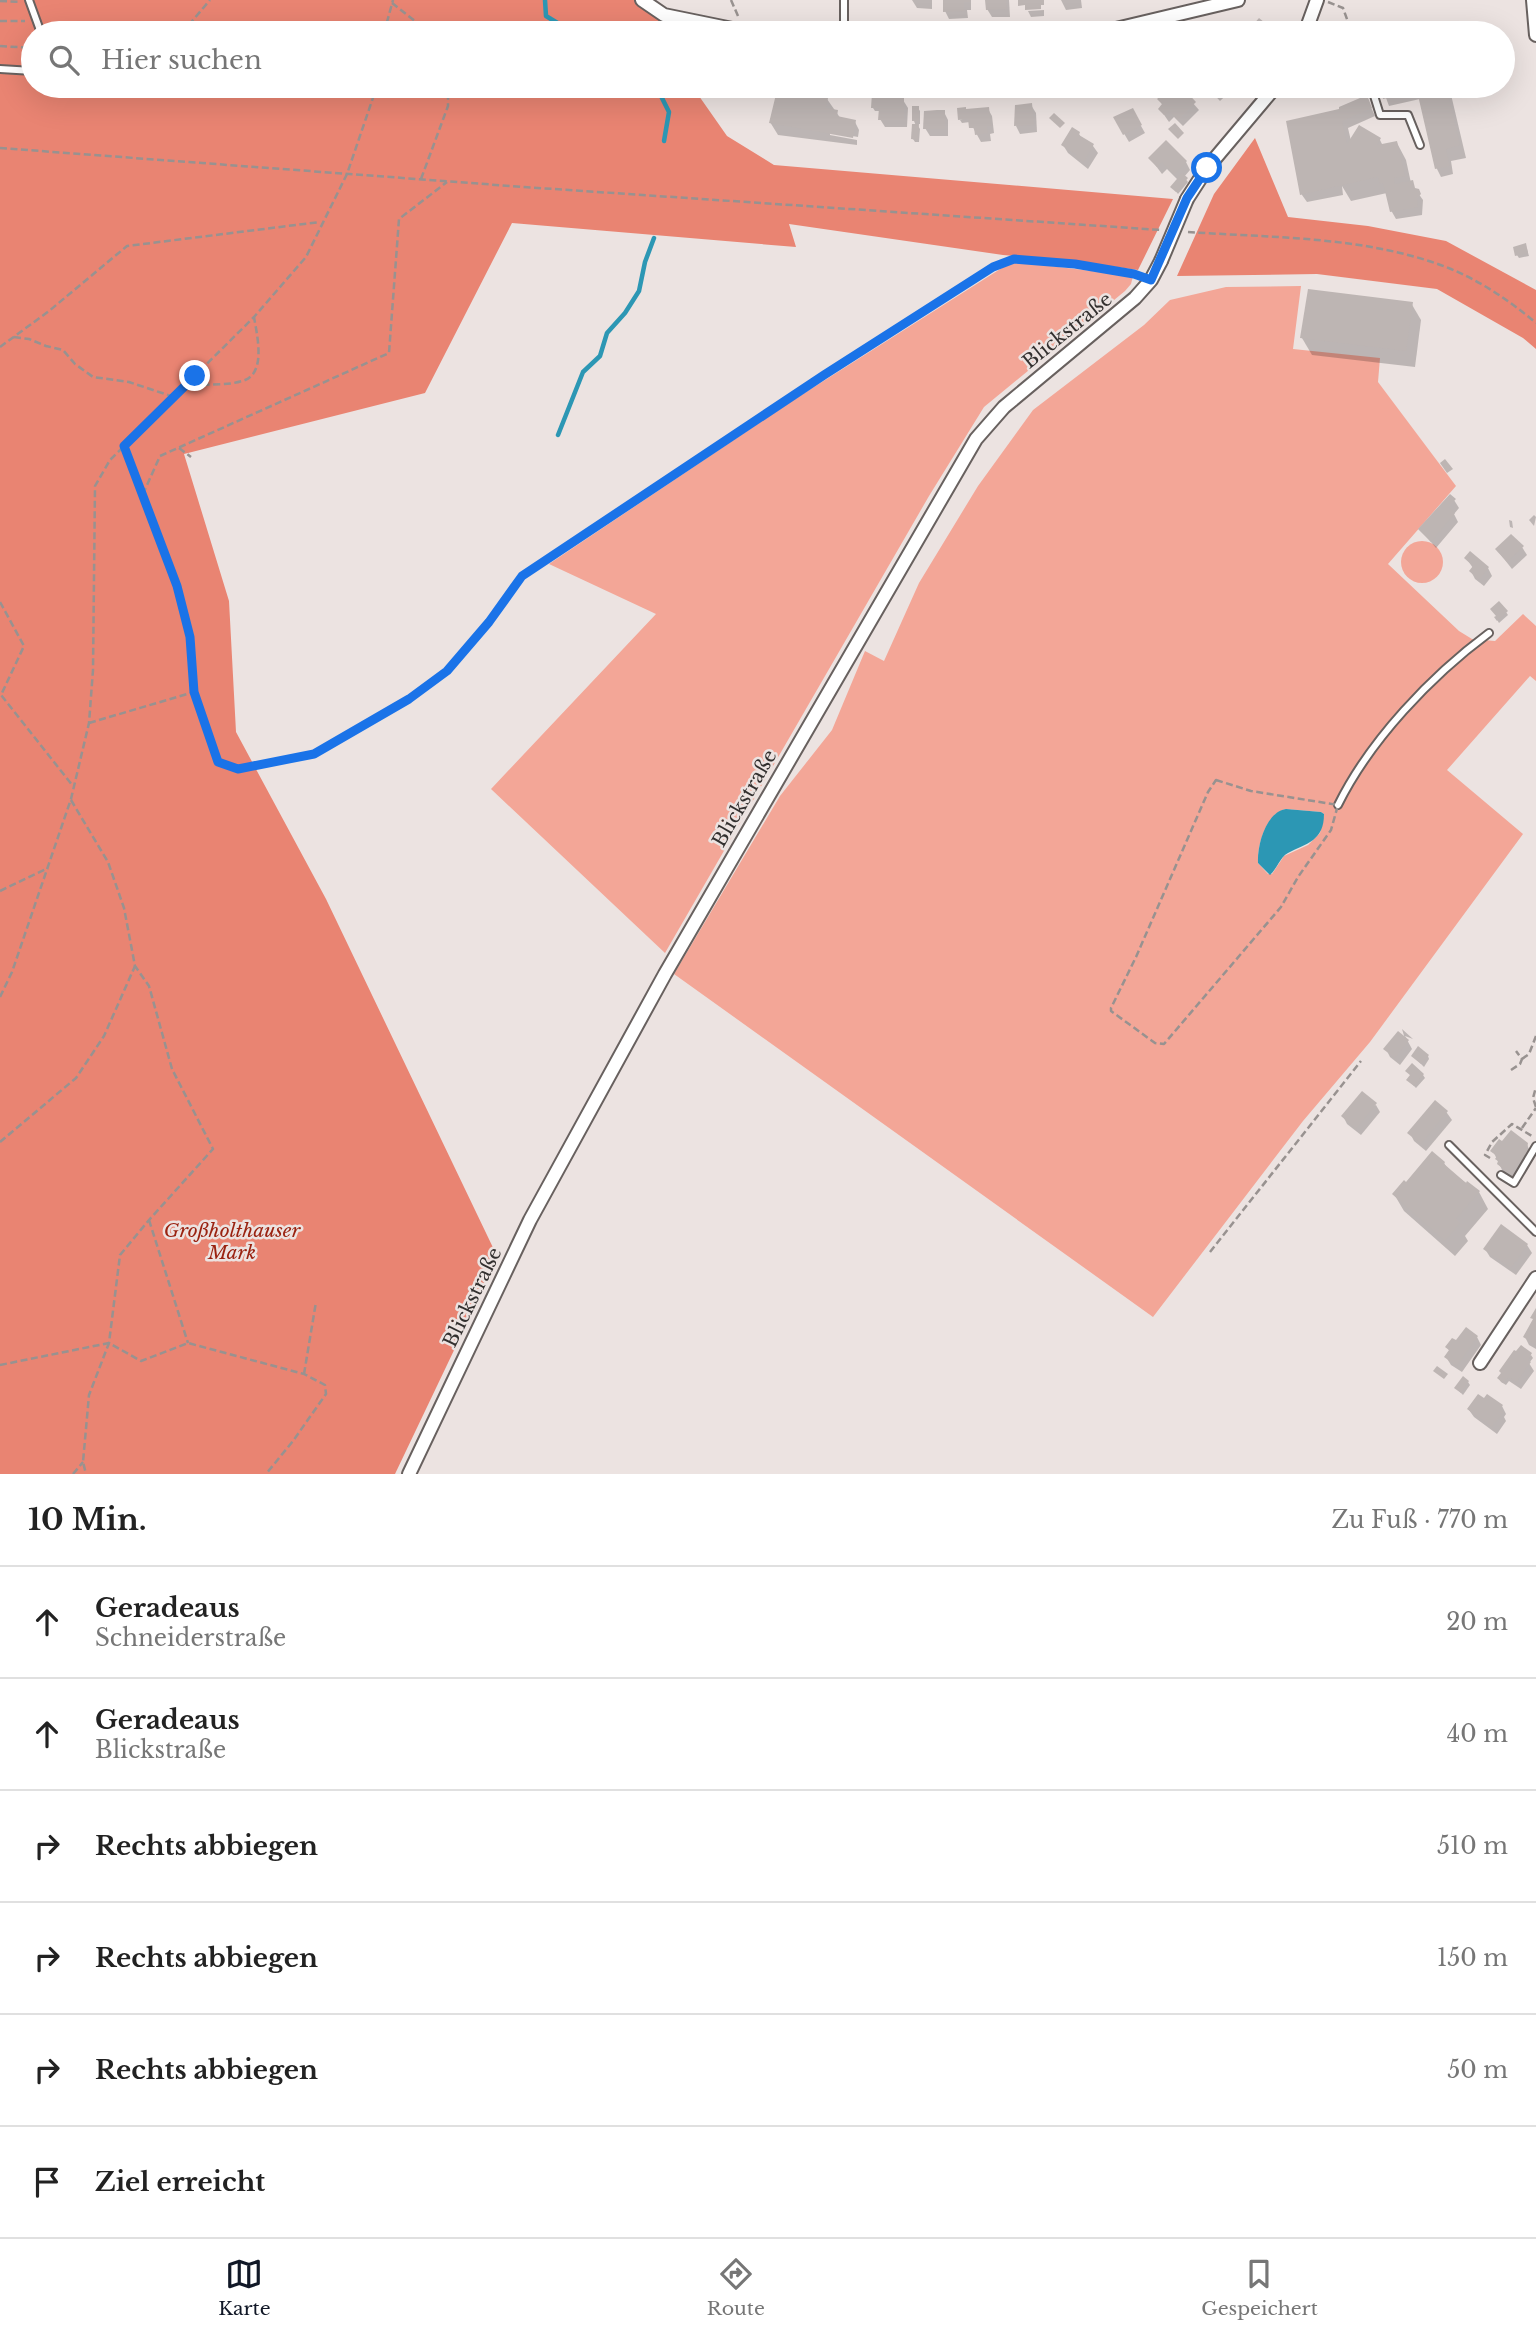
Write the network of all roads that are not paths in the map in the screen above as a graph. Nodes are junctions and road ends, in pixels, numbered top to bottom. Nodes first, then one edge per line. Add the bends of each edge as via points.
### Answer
1 (642, 0) edge
2 (844, 0) edge
3 (1238, 0) edge
4 (1320, 0) edge
5 (1533, 0) edge
6 (30, 1) edge
7 (37, 21) edge
8 (693, 21) edge
9 (844, 21) edge
10 (1150, 21) edge
11 (1310, 21) edge
12 (1536, 35) edge
13 (0, 69) edge
14 (21, 70) edge
15 (1266, 98) edge
16 (1375, 98) edge
17 (1420, 145) dead end
18 (1489, 633) dead end
19 (1338, 805) road end
20 (1536, 1144) edge
21 (1448, 1145) dead end
22 (1501, 1175) dead end
23 (1536, 1232) edge
24 (1536, 1278) edge
25 (1480, 1363) dead end
26 (409, 1474) edge

1 - 8 street via 664,15
2 - 9 lane
3 - 10 street
4 - 11 street
5 - 12 street
6 - 7 lane
13 - 14 lane
15 - 26 street, Blickstraße, bridge via 1187,198 1151,280 1123,310 1004,407 976,439 672,962 530,1220
16 - 17 lane via 1380,116 1408,116
18 - 19 lane via 1406,709 1375,746
20 - 22 lane via 1514,1183
21 - 23 lane
24 - 25 street

